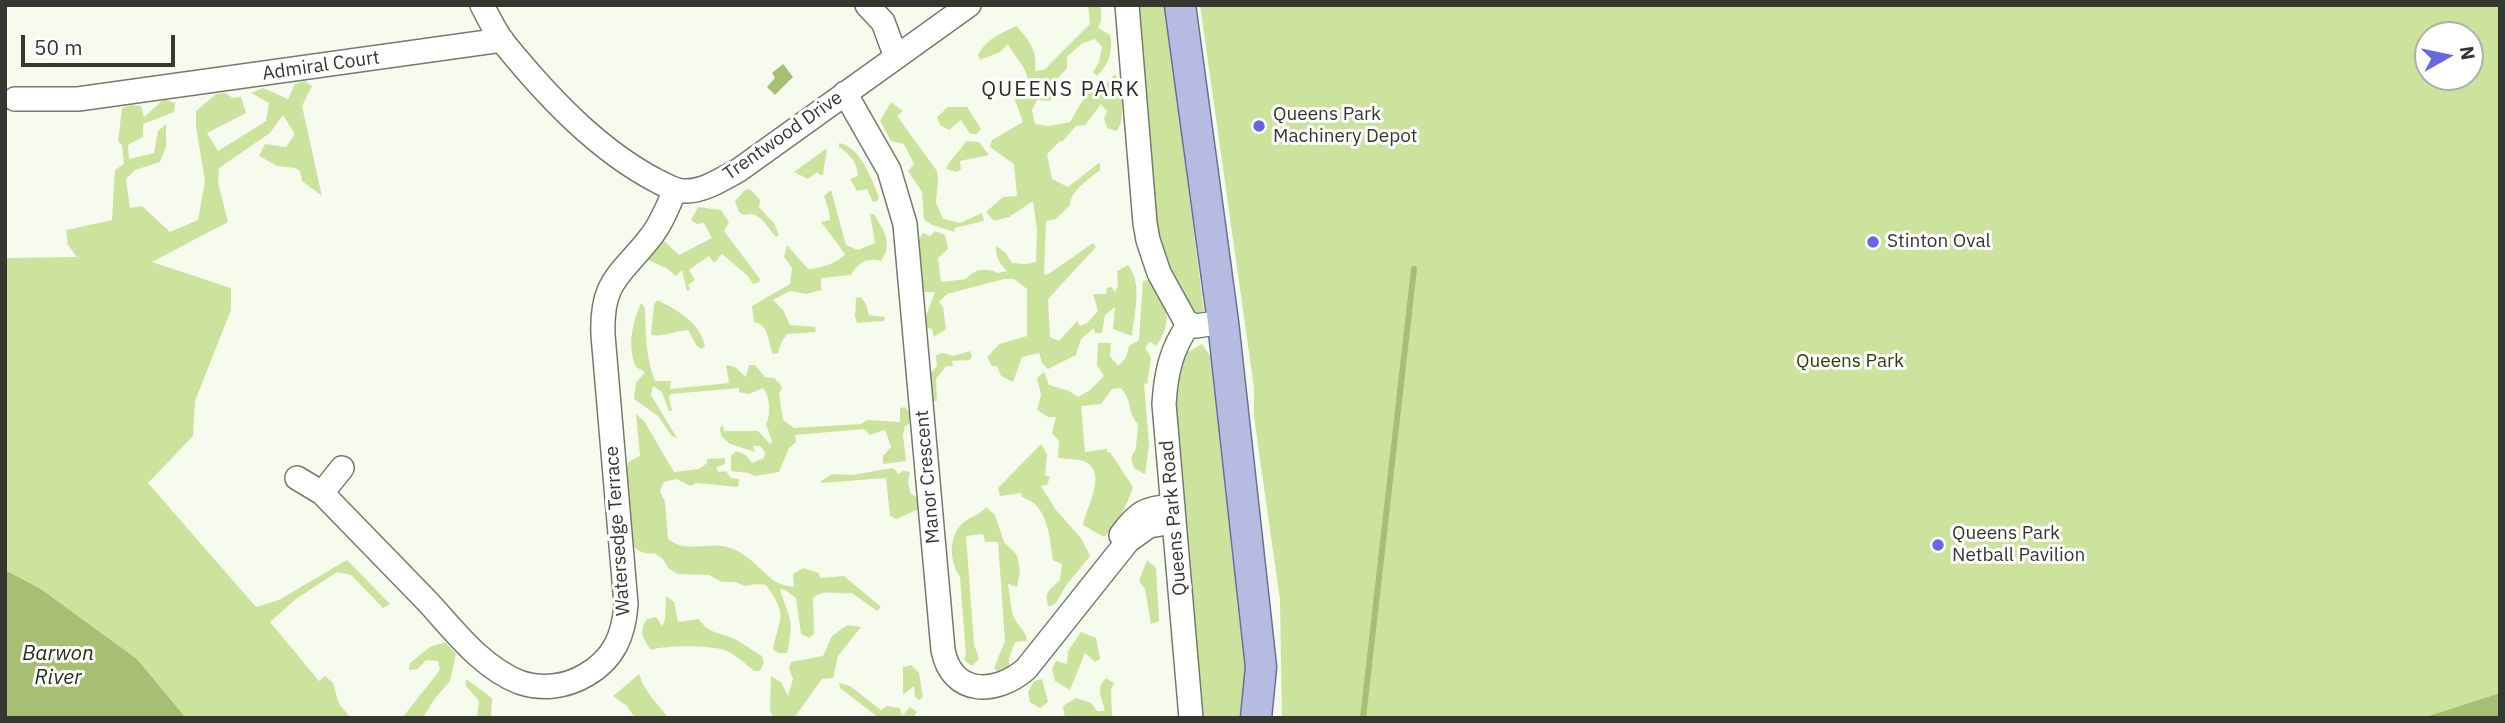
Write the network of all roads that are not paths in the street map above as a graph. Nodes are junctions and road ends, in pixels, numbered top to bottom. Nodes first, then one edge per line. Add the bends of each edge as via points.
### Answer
1 (481, 5) edge
2 (867, 5) edge
3 (969, 5) edge
4 (1127, 5) edge
5 (1180, 5) edge
6 (502, 40) junction
7 (896, 57) junction
8 (845, 93) junction
9 (15, 99) dead end
10 (676, 190) junction
11 (1223, 322) junction
12 (1188, 324) junction
13 (342, 468) dead end
14 (297, 478) dead end
15 (322, 493) junction
16 (1174, 514) junction
17 (1191, 718) edge
18 (1256, 718) edge

1 - 6 street
2 - 7 street via 883,22
3 - 7 street, Trentwood Drive
4 - 12 street via 1148,240 1159,273
5 - 11 main road
6 - 9 street, Admiral Court via 78,99
6 - 10 street via 587,132 634,167
7 - 8 street, Trentwood Drive
8 - 10 street, Trentwood Drive via 739,170 694,191
8 - 16 street, Manor Crescent via 890,170 905,224 946,663 953,675 964,683 989,687 1014,679 1097,577 1128,526
10 - 15 street, Watersedge Terrace via 651,237 613,281 603,309 626,604 618,643 602,664 577,680 554,686 525,684 505,675 479,655
11 - 12 street
11 - 18 main road via 1261,667
12 - 16 street, Queens Park Road via 1173,351 1165,388
13 - 15 street
14 - 15 street, Watersedge Terrace
16 - 17 street, Queens Park Road

